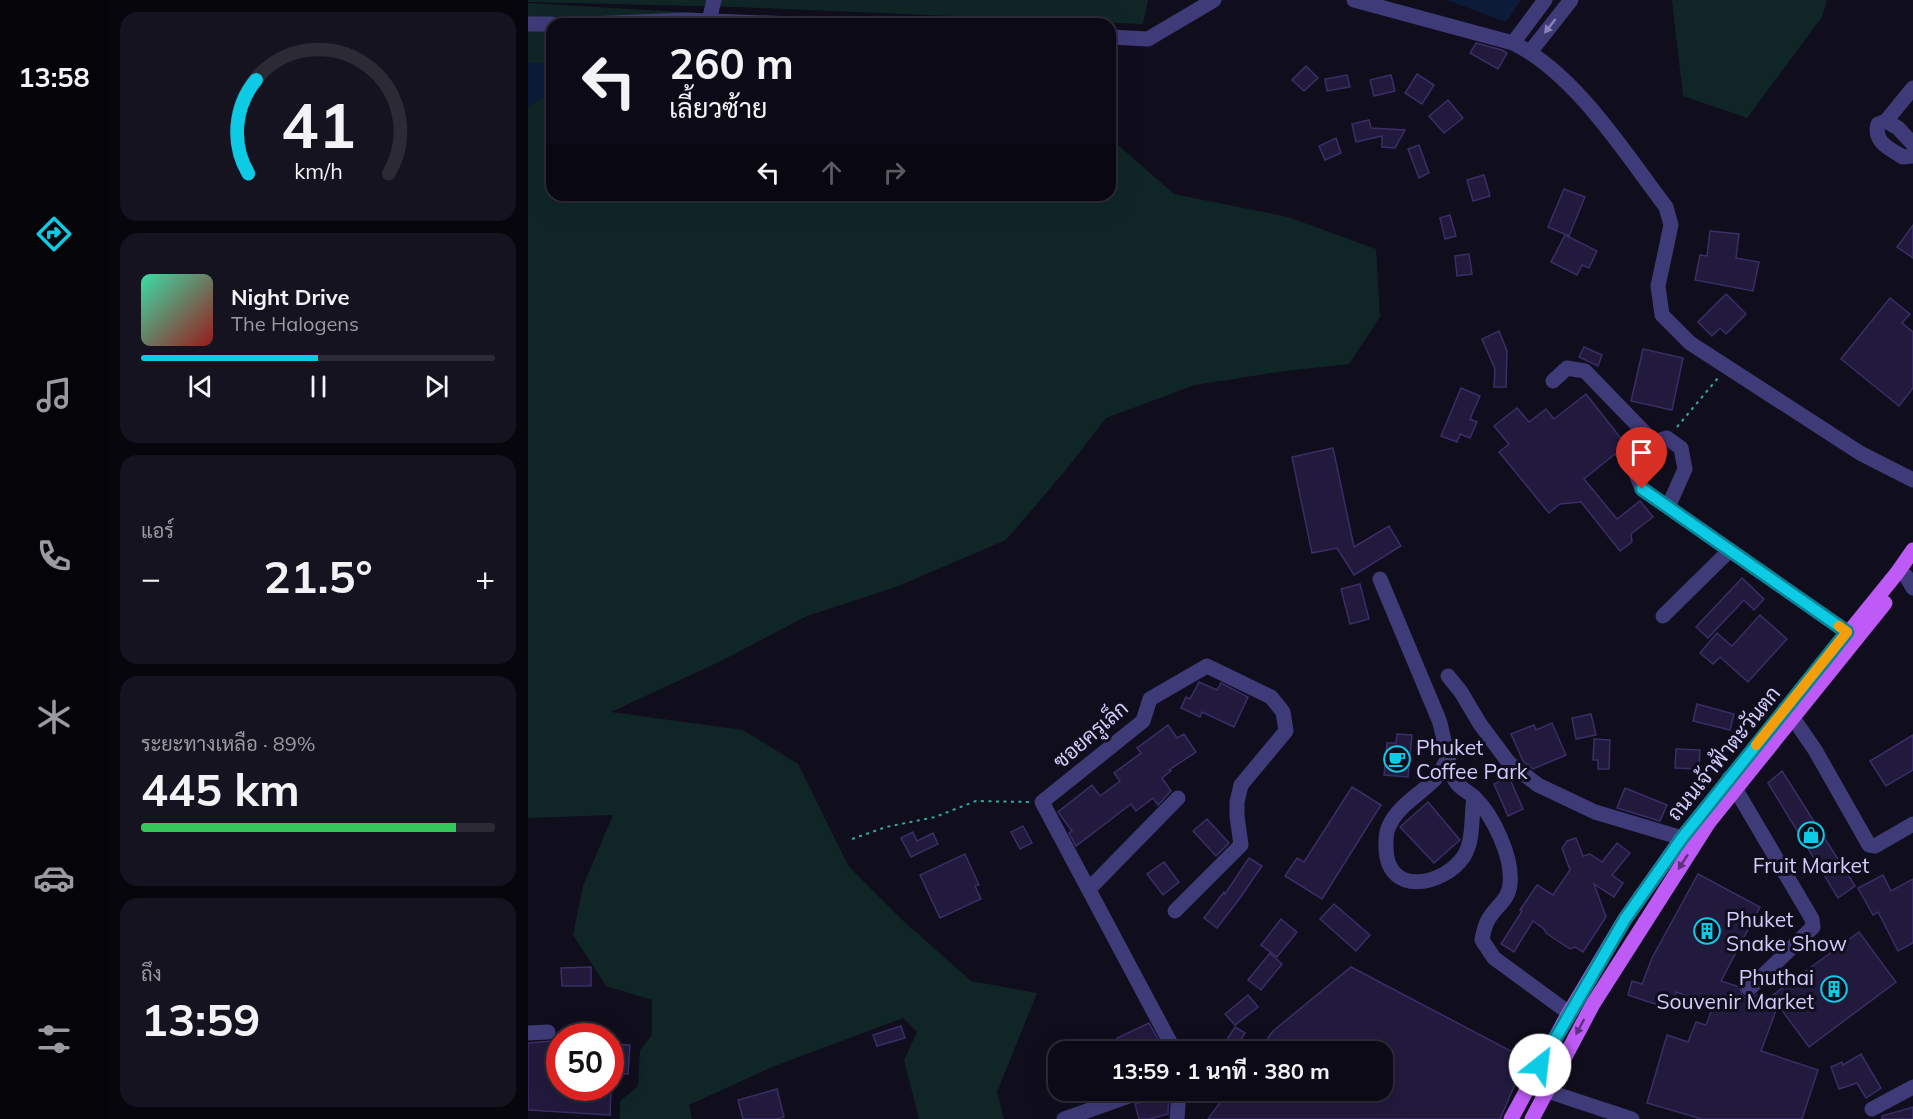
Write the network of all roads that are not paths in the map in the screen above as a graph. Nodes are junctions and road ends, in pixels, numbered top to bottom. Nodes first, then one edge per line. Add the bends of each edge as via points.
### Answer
1 (714, 0) edge
2 (1214, 0) edge
3 (1354, 0) edge
4 (1545, 0) edge
5 (1571, 0) edge
6 (710, 18) edge
7 (528, 24) edge
8 (546, 24) edge
9 (1116, 37) edge
10 (1513, 43) junction
11 (1530, 51) junction
12 (1913, 88) edge
13 (1886, 121) junction
14 (1913, 144) edge
15 (1913, 156) edge
16 (1553, 381) dead end
17 (1645, 446) junction
18 (1912, 478) edge
19 (1668, 507) junction
20 (1730, 550) junction
21 (1913, 550) edge
22 (1911, 577) edge
23 (1380, 579) dead end
24 (1663, 616) dead end
25 (1847, 632) junction
26 (1448, 676) dead end
27 (1789, 713) junction
28 (1449, 757) junction
29 (1732, 783) junction
30 (1474, 797) junction
31 (1178, 798) dead end
32 (1913, 824) edge
33 (1682, 838) junction
34 (1089, 889) junction
35 (1175, 912) dead end
36 (1749, 989) dead end
37 (1569, 1013) junction
38 (546, 1032) edge
39 (528, 1033) edge
40 (1169, 1041) edge
41 (1531, 1083) junction
42 (1913, 1087) edge
43 (1547, 1090) junction
44 (1115, 1101) edge
45 (1178, 1101) edge
46 (1872, 1109) dead end
47 (1064, 1119) edge
48 (1177, 1119) edge
49 (1511, 1119) edge
50 (1532, 1119) edge
51 (1632, 1119) edge

1 - 6 street
2 - 9 street via 1148,39
3 - 10 street
4 - 10 street
5 -> 11 street
7 - 8 street
10 - 11 street
11 - 18 street via 1590,106 1666,207 1671,225 1658,286 1662,315 1690,343 1726,367 1860,453
12 - 13 street
13 - 14 street
13 - 15 street via 1878,124 1876,130 1881,143 1903,158
16 - 17 street via 1567,368 1585,371 1645,433
17 - 19 street via 1634,468 1642,489
17 - 19 street via 1667,438 1681,448 1685,469
19 - 20 street
20 - 24 street
20 - 25 street
21 - 25 main road, ถนนเจ้าฟ้าตะวันตก
22 - 27 main road, ถนนเจ้าฟ้าตะวันตก
23 - 28 street via 1439,720
25 - 27 main road, ถนนเจ้าฟ้าตะวันตก
26 - 33 street via 1509,763 1538,785 1595,812
27 - 29 main road, ถนนเจ้าฟ้าตะวันตก
27 - 32 street via 1815,750 1869,845 1875,846
28 - 30 street via 1456,782
28 - 30 street via 1436,778 1389,825 1386,854 1392,871 1401,879 1421,882 1447,873 1463,857 1469,844
29 - 33 main road, ถนนเจ้าฟ้าตะวันตก
29 - 36 street via 1812,919 1813,927
29 -> 43 main road, ถนนเจ้าฟ้าตะวันตก via 1593,1004
30 - 37 street via 1504,845 1509,861 1508,895 1487,921 1482,940 1494,958
31 - 34 street
33 - 37 main road, ถนนเจ้าฟ้าตะวันตก via 1625,919
34 - 35 street, ซอยครูเล็ก via 1042,802 1143,721 1150,699 1207,666 1271,697 1283,712 1286,731 1241,785 1237,809 1241,845
34 - 40 street
37 - 41 main road, ถนนเจ้าฟ้าตะวันตก
38 - 39 street
41 - 43 street
41 - 49 main road, ถนนเจ้าฟ้าตะวันตก
42 - 46 street
43 - 50 main road, ถนนเจ้าฟ้าตะวันตก
43 - 51 street
44 - 47 street
45 - 48 street

